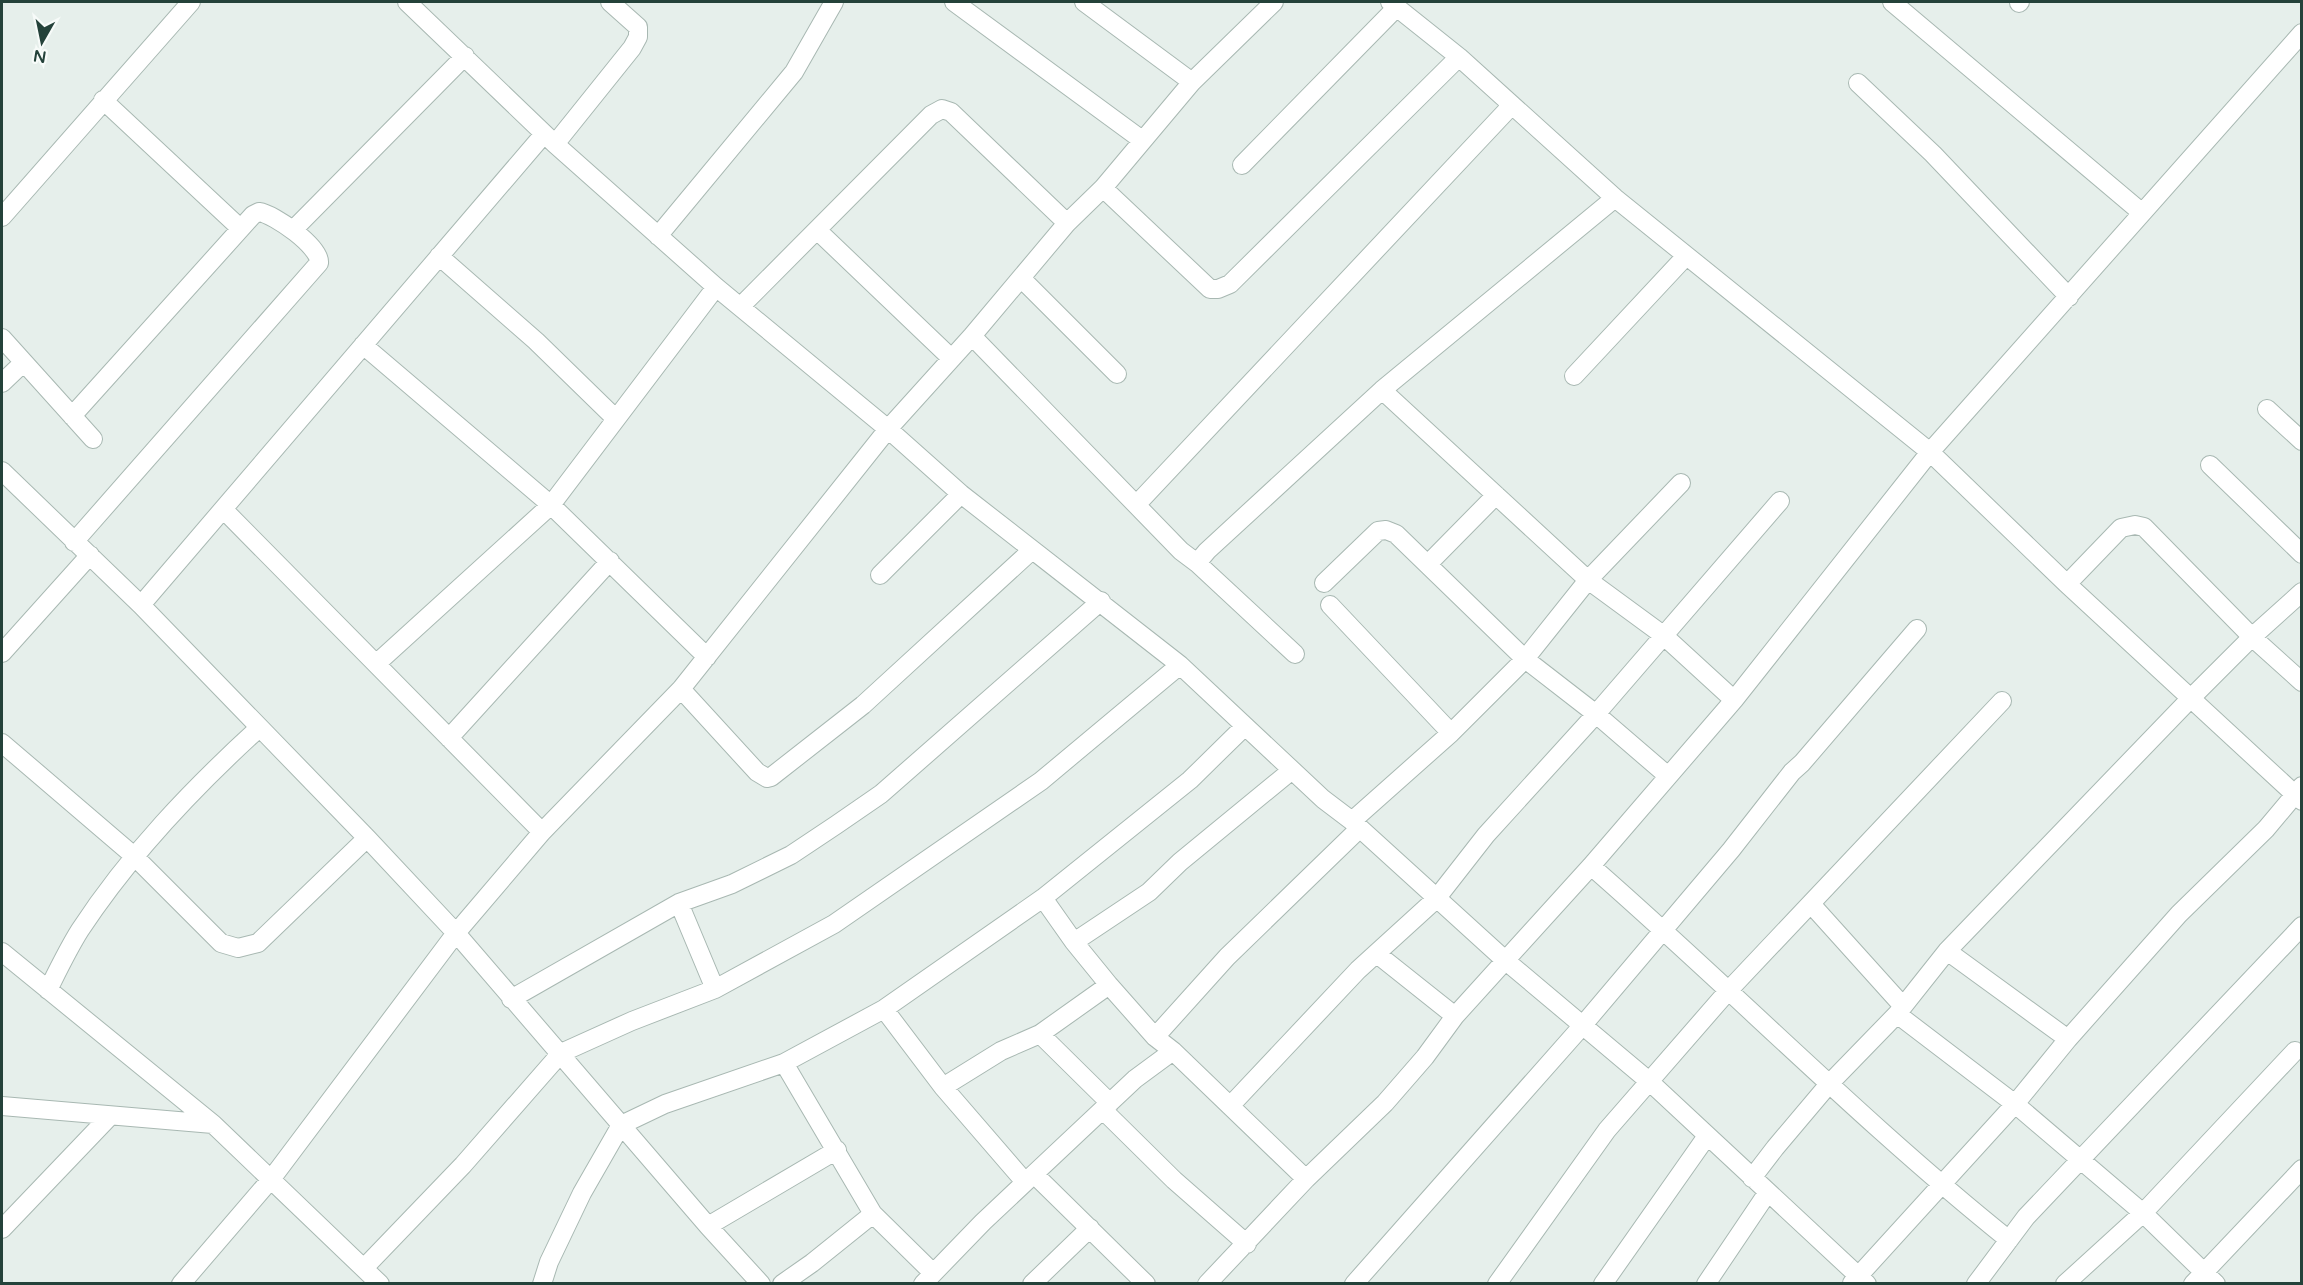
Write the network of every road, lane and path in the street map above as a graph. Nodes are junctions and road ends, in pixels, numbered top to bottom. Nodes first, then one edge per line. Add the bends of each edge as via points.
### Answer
1 (191, 2) edge
2 (407, 2) edge
3 (610, 2) edge
4 (834, 2) edge
5 (954, 2) edge
6 (1084, 2) edge
7 (1274, 2) edge
8 (1892, 2) edge
9 (1393, 4) edge
10 (2301, 33) edge
11 (465, 56) junction
12 (1459, 57) junction
13 (1192, 82) junction
14 (1858, 83) dead end
15 (103, 100) junction
16 (1512, 105) junction
17 (550, 139) junction
18 (1142, 140) junction
19 (1242, 165) dead end
20 (1103, 188) junction
21 (1615, 198) junction
22 (2141, 212) junction
23 (2, 217) edge
24 (1068, 223) junction
25 (240, 228) junction
26 (293, 230) junction
27 (817, 230) junction
28 (658, 236) junction
29 (439, 256) junction
30 (1686, 256) junction
31 (1021, 278) junction
32 (716, 287) junction
33 (2069, 297) junction
34 (741, 306) junction
35 (972, 336) junction
36 (2, 338) edge
37 (363, 345) junction
38 (951, 358) junction
39 (23, 363) junction
40 (1117, 374) dead end
41 (1574, 376) dead end
42 (2, 383) edge
43 (1382, 390) junction
44 (2267, 409) dead end
45 (72, 416) junction
46 (615, 418) junction
47 (888, 429) junction
48 (93, 439) dead end
49 (2301, 441) edge
50 (1930, 452) junction
51 (2210, 465) dead end
52 (2, 471) edge
53 (1681, 483) dead end
54 (961, 494) junction
55 (1496, 495) junction
56 (1780, 501) dead end
57 (1137, 504) junction
58 (551, 505) junction
59 (224, 510) junction
60 (74, 542) junction
61 (1032, 550) junction
62 (2301, 554) edge
63 (90, 555) junction
64 (610, 561) junction
65 (1197, 563) junction
66 (1428, 564) junction
67 (880, 575) dead end
68 (1588, 580) junction
69 (1324, 583) dead end
70 (2067, 584) junction
71 (2301, 591) edge
72 (1101, 601) junction
73 (141, 605) junction
74 (1330, 605) dead end
75 (1917, 629) dead end
76 (1663, 634) junction
77 (2252, 637) junction
78 (2, 653) edge
79 (1295, 654) dead end
80 (707, 657) junction
81 (1525, 659) junction
82 (376, 664) junction
83 (1180, 665) junction
84 (2301, 682) edge
85 (681, 689) junction
86 (2190, 699) junction
87 (1734, 700) junction
88 (2002, 701) dead end
89 (1596, 714) junction
90 (1244, 727) junction
91 (259, 728) junction
92 (1451, 733) junction
93 (448, 738) junction
94 (2, 743) edge
95 (1292, 770) junction
96 (1668, 776) junction
97 (2299, 794) edge
98 (1355, 825) junction
99 (542, 832) junction
100 (367, 838) junction
101 (134, 856) junction
102 (1591, 866) junction
103 (1043, 898) junction
104 (1436, 899) junction
105 (679, 903) junction
106 (1811, 904) junction
107 (2301, 926) edge
108 (1663, 928) junction
109 (456, 933) junction
110 (1074, 942) junction
111 (1947, 951) junction
112 (2, 952) edge
113 (1377, 954) junction
114 (1506, 961) junction
115 (1109, 984) junction
116 (715, 989) junction
117 (48, 990) junction
118 (1728, 991) junction
119 (512, 999) junction
120 (884, 1009) junction
121 (1899, 1010) junction
122 (1455, 1016) junction
123 (1583, 1025) junction
124 (1040, 1034) junction
125 (1155, 1037) junction
126 (2068, 1039) junction
127 (2295, 1050) dead end
128 (1173, 1051) junction
129 (561, 1053) junction
130 (784, 1064) junction
131 (1650, 1082) junction
132 (1829, 1084) junction
133 (943, 1087) junction
134 (2015, 1104) junction
135 (2, 1106) edge
136 (1106, 1106) junction
137 (1230, 1106) junction
138 (110, 1116) junction
139 (213, 1124) junction
140 (621, 1125) junction
141 (1707, 1136) junction
142 (837, 1150) junction
143 (2079, 1161) junction
144 (2301, 1169) edge
145 (272, 1178) junction
146 (1029, 1178) junction
147 (1752, 1178) junction
148 (1306, 1179) junction
149 (1941, 1185) junction
150 (1768, 1192) junction
151 (2143, 1213) junction
152 (873, 1214) junction
153 (708, 1226) junction
154 (1090, 1228) junction
155 (2, 1229) edge
156 (2009, 1240) junction
157 (1247, 1244) junction
158 (363, 1268) junction
159 (928, 1278) edge
160 (2205, 1280) edge
161 (1859, 1281) edge
162 (181, 1284) edge
163 (380, 1284) edge
164 (542, 1284) edge
165 (761, 1284) edge
166 (782, 1284) edge
167 (1032, 1284) edge
168 (1146, 1284) edge
169 (1207, 1284) edge
170 (1354, 1284) edge
171 (1497, 1284) edge
172 (1604, 1284) edge
173 (1706, 1284) edge
174 (1976, 1284) edge
175 (2065, 1284) edge

1 - 15 street
2 - 11 street
3 - 17 street via 638,27 638,37
4 - 28 street via 794,72
5 - 18 street
6 - 13 street
7 - 13 street
8 - 22 street
9 - 12 street
9 - 19 street
10 - 22 street
11 - 17 street
11 - 26 street
12 - 16 street
12 - 20 street via 1230,284 1218,289 1210,289
13 - 18 street
14 - 33 street via 1933,154
15 - 23 street
15 - 25 street
16 - 21 street
16 - 57 street
17 - 28 street
17 - 29 street
18 - 20 street
20 - 24 street
21 - 30 street
21 - 43 street
22 - 33 street
24 - 27 street via 951,112 942,109
24 - 31 street
25 - 26 street via 259,212
25 - 45 street
26 - 60 street via 318,254 320,263
27 - 34 street
27 - 38 street
28 - 32 street
29 - 37 street
29 - 46 street via 536,341
30 - 41 street
30 - 50 street
31 - 35 street
31 - 40 street
32 - 34 street
32 - 46 street
33 - 50 street
34 - 47 street
35 - 38 street
35 - 57 street
36 - 39 street
37 - 58 street
37 - 59 street
38 - 47 street
39 - 42 street
39 - 45 street
43 - 55 street
43 - 65 street
44 - 49 street
45 - 48 street
46 - 58 street
47 - 54 street
47 - 80 street
50 - 70 street
50 - 87 street
51 - 62 street
52 - 60 street
53 - 68 street
54 - 61 street
54 - 67 street
55 - 66 street
55 - 68 street
56 - 76 street
57 - 65 street
58 - 64 street
58 - 82 street
59 - 73 street
59 - 82 street
60 - 63 street
61 - 72 street
61 - 85 street via 863,705 771,777 757,772
63 - 73 street
63 - 78 street
64 - 80 street
64 - 93 street
65 - 79 street
66 - 69 street via 1396,534 1378,531
66 - 81 street
68 - 76 street
68 - 81 street
70 - 77 street via 2121,528 2144,527
70 - 86 street
71 - 77 street
72 - 83 street
72 - 105 street via 881,794 791,855 732,884
73 - 91 street
74 - 92 street
75 - 108 street via 1791,771 1731,850
76 - 87 street
76 - 89 street
77 - 84 street
77 - 86 street
80 - 85 street
81 - 89 street
81 - 92 street
82 - 93 street
83 - 90 street
83 - 116 street via 1032,788 834,924
85 - 99 street
86 - 97 street
86 - 111 street
87 - 96 street
88 - 106 street
89 - 96 street
89 - 104 street via 1486,835
90 - 95 street
90 - 103 street via 1190,780
91 - 100 street
91 - 101 street via 215,768
92 - 98 street
93 - 99 street
94 - 101 street
95 - 98 street
95 - 110 street via 1149,892
96 - 102 street
97 - 126 street via 2179,914
98 - 104 street
98 - 125 street
99 - 109 street
100 - 101 street via 258,944 238,948 221,943
100 - 109 street
101 - 117 street via 79,932
102 - 108 street
102 - 114 street
103 - 110 street
103 - 120 street
104 - 113 street
104 - 114 street
105 - 116 street
105 - 119 street
106 - 118 street
106 - 121 street
107 - 143 street
108 - 118 street
108 - 123 street
109 - 119 street
109 - 145 street
110 - 115 street
111 - 121 street
111 - 126 street
112 - 117 street
113 - 122 street
113 - 137 street
114 - 122 street
114 - 123 street
115 - 124 street
115 - 125 street
116 - 129 street
117 - 139 street
118 - 131 street
118 - 132 street
119 - 129 street
120 - 130 street
120 - 133 street
121 - 132 street
121 - 134 street
122 - 148 street via 1384,1103
123 - 131 street
123 - 170 street
124 - 133 street via 1001,1051
124 - 136 street
125 - 128 street
126 - 134 street
127 - 151 street
128 - 136 street
128 - 137 street
129 - 140 street
129 - 158 street via 463,1165
130 - 140 street via 665,1104
130 - 142 street
131 - 141 street
131 - 171 street via 1607,1130
132 - 147 street
132 - 149 street
133 - 146 street
134 - 143 street
134 - 149 street
135 - 138 street
136 - 146 street
136 - 157 street via 1174,1180
137 - 148 street
138 - 139 street
138 - 155 street
139 - 145 street
140 - 153 street
140 - 164 street via 582,1192
141 - 147 street
141 - 172 street
142 - 152 street
142 - 153 street
143 - 151 street
143 - 156 street
144 - 160 street
145 - 158 street
145 - 162 street
146 - 154 street
146 - 159 street
147 - 150 street
148 - 157 street
149 - 156 street
149 - 161 street
150 - 161 street
150 - 173 street
151 - 160 street
151 - 175 street
152 - 159 street
152 - 166 street
153 - 165 street
154 - 167 street
154 - 168 street
156 - 174 street
157 - 169 street
158 - 163 street

